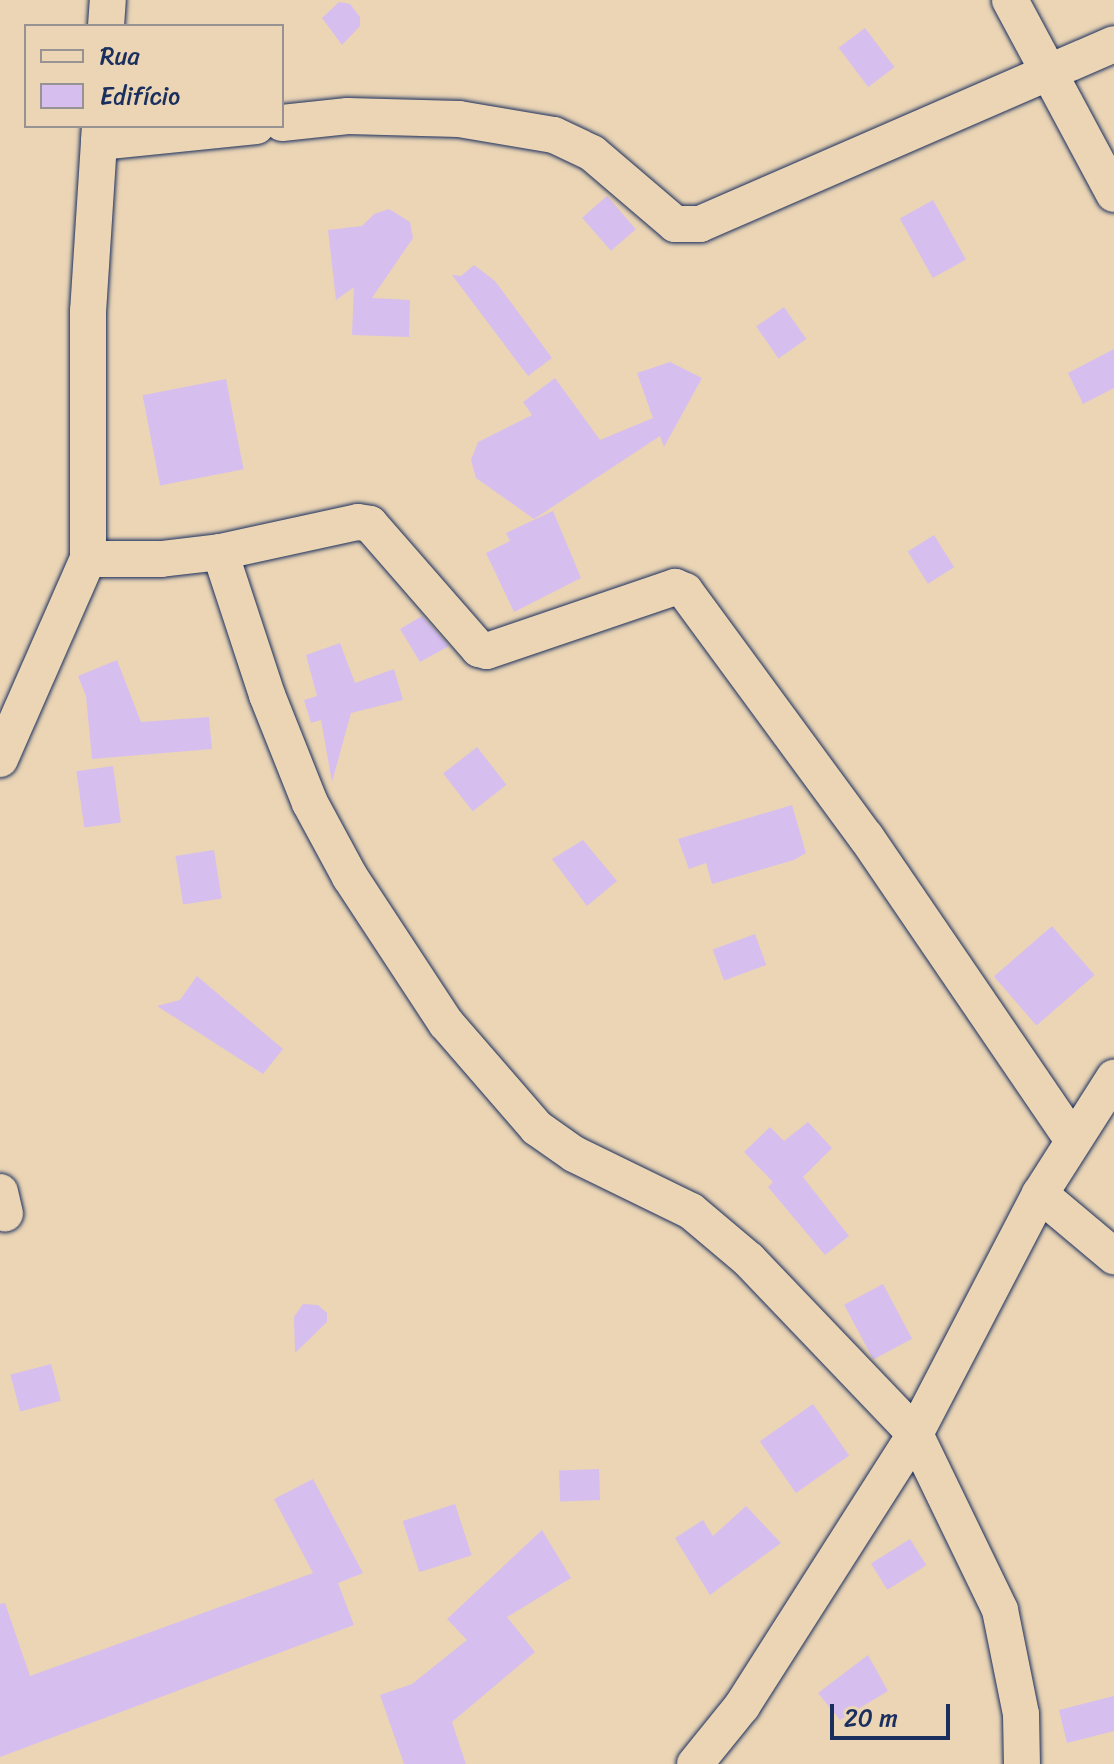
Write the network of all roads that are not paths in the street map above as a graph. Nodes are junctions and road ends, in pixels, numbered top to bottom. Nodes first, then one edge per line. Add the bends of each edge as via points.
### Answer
1 (108, 0) edge
2 (1010, 0) edge
3 (106, 24) edge
4 (1114, 44) edge
5 (1051, 73) junction
6 (284, 123) edge
7 (217, 128) edge
8 (100, 134) edge
9 (1114, 194) edge
10 (220, 552) junction
11 (88, 559) junction
12 (0, 759) edge
13 (1114, 1078) edge
14 (1073, 1140) junction
15 (1040, 1194) junction
16 (1114, 1256) edge
17 (915, 1434) junction
18 (695, 1764) edge
19 (1022, 1764) edge

1 - 3 street
2 - 5 street
4 - 5 street
5 - 6 street via 700,224 675,224 592,153 554,135 459,119 348,116
5 - 9 street
7 - 8 street
8 - 11 street via 88,311
10 - 11 street
10 - 14 street via 358,522 370,524 479,649 487,651 675,587 685,591 866,837
10 - 17 street via 267,695 310,803 350,877 446,1023 537,1128 574,1154 691,1211 749,1260
11 - 12 street
13 - 14 street
14 - 15 street
15 - 16 street
15 - 17 street
17 - 18 street via 742,1706
17 - 19 street via 1000,1610 1021,1714

